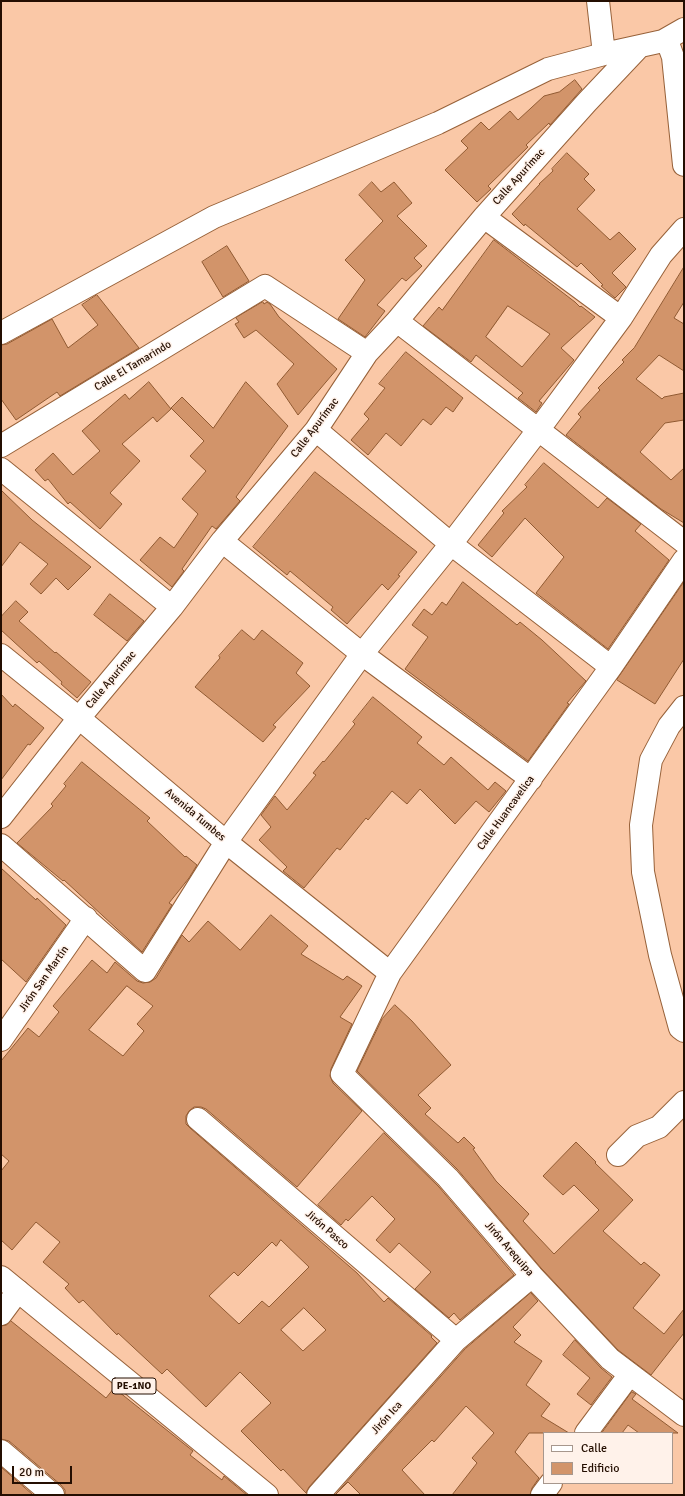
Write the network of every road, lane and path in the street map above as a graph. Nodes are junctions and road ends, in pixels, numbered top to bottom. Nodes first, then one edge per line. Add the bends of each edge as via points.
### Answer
1 (598, 1) edge
2 (684, 29) edge
3 (663, 42) junction
4 (639, 47) junction
5 (604, 54) junction
6 (684, 165) edge
7 (484, 217) junction
8 (684, 229) edge
9 (620, 318) junction
10 (397, 321) junction
11 (1, 333) edge
12 (367, 353) junction
13 (539, 429) junction
14 (316, 430) junction
15 (1, 446) edge
16 (1, 469) edge
17 (222, 541) junction
18 (684, 542) edge
19 (451, 544) junction
20 (684, 560) edge
21 (172, 607) junction
22 (362, 654) junction
23 (1, 655) edge
24 (611, 667) junction
25 (684, 707) edge
26 (79, 718) junction
27 (531, 779) junction
28 (1, 817) edge
29 (226, 842) junction
30 (1, 845) edge
31 (86, 918) junction
32 (390, 973) junction
33 (684, 1031) edge
34 (1, 1040) edge
35 (342, 1074) joint
36 (684, 1102) edge
37 (198, 1120) dead end
38 (618, 1155) dead end
39 (532, 1276) junction
40 (1, 1277) edge
41 (18, 1291) junction
42 (1, 1314) edge
43 (456, 1340) junction
44 (630, 1374) junction
45 (684, 1415) edge
46 (587, 1432) edge
47 (1, 1452) edge
48 (550, 1484) edge
49 (53, 1495) edge
50 (267, 1495) edge
51 (318, 1495) edge
52 (542, 1495) edge

1 - 5 street
2 - 3 street
3 - 4 street
3 - 6 street via 669,46 673,57
4 - 5 street
4 - 7 street, Calle Apurímac
5 - 11 street via 548,69 438,122 214,217
7 - 9 street
7 - 10 street, Calle Apurímac
8 - 9 street via 661,255
9 - 13 street
10 - 12 street, Calle Apurímac
10 - 13 street
12 - 14 street, Calle Apurímac
12 - 15 street, Calle El Tamarindo via 265,286
13 - 18 street
13 - 19 street
14 - 17 street, Calle Apurímac
14 - 19 street
16 - 21 street
17 - 21 street, Calle Apurímac
17 - 22 street
19 - 22 street
19 - 24 street
20 - 24 street, Calle Huancavelica
21 - 26 street, Calle Apurímac
22 - 27 street
22 - 29 street
23 - 26 street, Avenida Tumbes
24 - 27 street, Calle Huancavelica
25 - 33 street via 669,726 651,760 641,825 643,872 660,954 680,1028
26 - 28 street, Calle Apurímac
26 - 29 street, Avenida Tumbes
27 - 32 street, Calle Huancavelica
29 - 31 street via 145,971
29 - 32 street, Avenida Tumbes
30 - 31 street
31 - 34 street, Jirón San Martín
32 - 35 street, Calle Huancavelica
35 - 39 street, Jirón Arequipa via 448,1178
36 - 38 street via 659,1127 637,1136
37 - 43 street, Jirón Pasco
39 - 43 street, Jirón Ica
39 - 44 street, Jirón Arequipa via 610,1359
40 - 41 street, PE-1NO
41 - 42 street
41 - 50 street, PE-1NO
43 - 51 street, Jirón Ica
44 - 45 street, Jirón Arequipa
44 - 46 street
47 - 49 street
48 - 52 street

